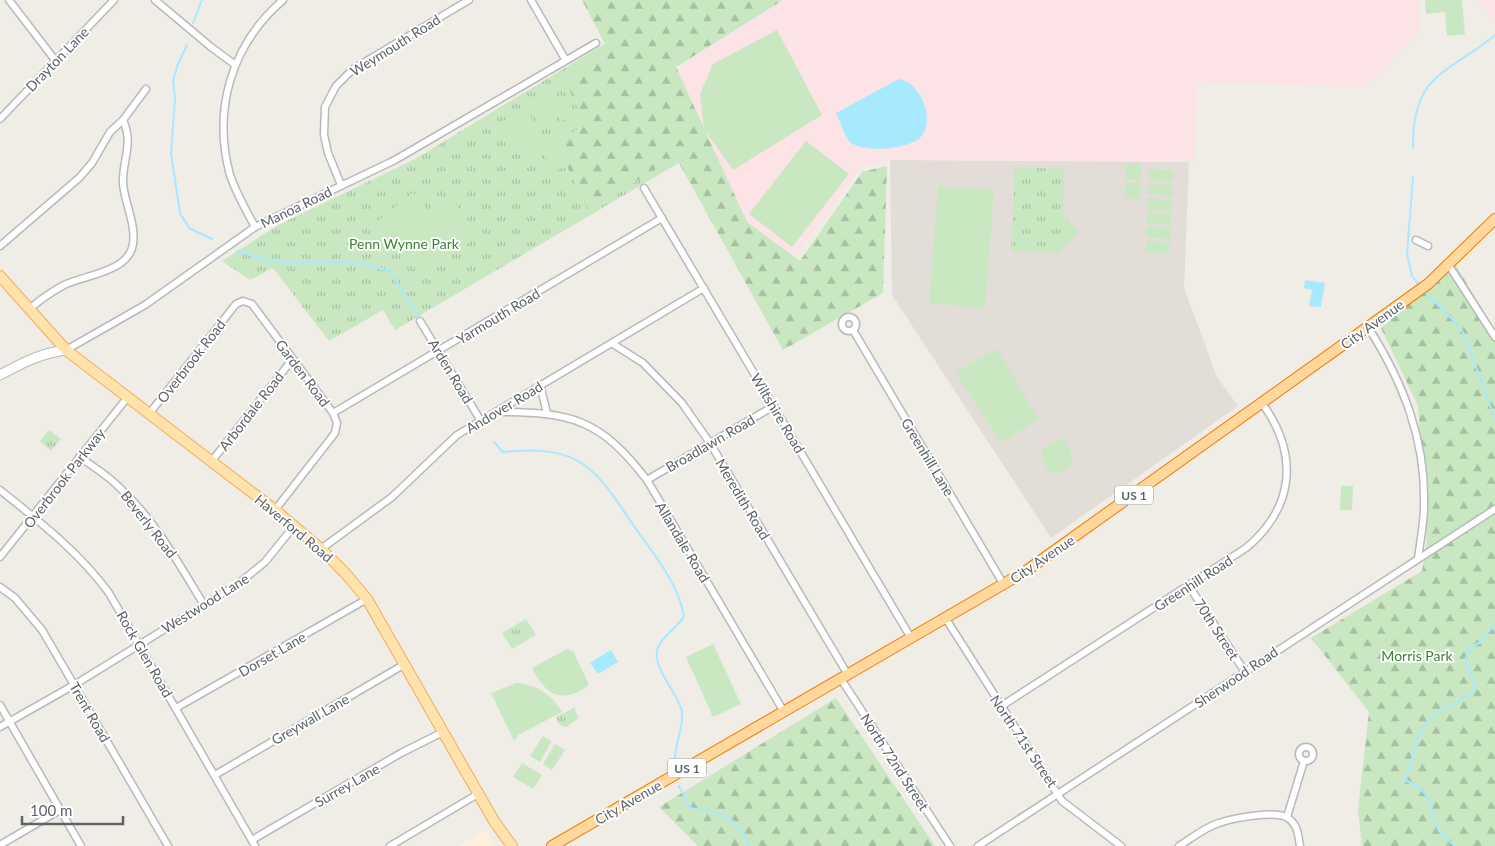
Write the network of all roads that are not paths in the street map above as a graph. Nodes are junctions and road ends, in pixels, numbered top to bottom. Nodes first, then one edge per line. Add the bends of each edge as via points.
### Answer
1 (9, 0) edge
2 (114, 0) edge
3 (155, 0) edge
4 (283, 0) edge
5 (470, 0) edge
6 (531, 0) edge
7 (596, 43) dead end
8 (566, 59) junction
9 (55, 60) junction
10 (234, 64) junction
11 (146, 89) dead end
12 (0, 119) edge
13 (122, 120) junction
14 (341, 185) junction
15 (644, 188) dead end
16 (662, 218) junction
17 (1495, 219) edge
18 (255, 227) junction
19 (1416, 240) dead end
20 (0, 246) edge
21 (1428, 246) dead end
22 (1448, 264) junction
23 (0, 276) edge
24 (704, 288) junction
25 (234, 307) joint
26 (29, 309) junction
27 (420, 321) dead end
28 (1368, 327) junction
29 (853, 330) dead end
30 (1495, 336) edge
31 (613, 344) junction
32 (66, 350) junction
33 (438, 351) junction
34 (292, 360) junction
35 (0, 375) edge
36 (540, 385) junction
37 (127, 398) junction
38 (1262, 403) junction
39 (774, 406) junction
40 (496, 412) junction
41 (333, 413) junction
42 (547, 413) junction
43 (149, 414) junction
44 (481, 421) junction
45 (710, 443) junction
46 (79, 457) junction
47 (211, 462) junction
48 (647, 480) junction
49 (0, 490) edge
50 (276, 510) junction
51 (1495, 510) edge
52 (34, 517) junction
53 (294, 526) junction
54 (321, 549) junction
55 (0, 557) edge
56 (1418, 559) junction
57 (1004, 585) junction
58 (1189, 586) junction
59 (0, 587) edge
60 (367, 599) junction
61 (204, 605) junction
62 (946, 618) junction
63 (911, 638) junction
64 (139, 643) junction
65 (405, 664) junction
66 (1245, 672) junction
67 (844, 677) junction
68 (74, 685) junction
69 (0, 704) edge
70 (1000, 707) junction
71 (176, 708) junction
72 (784, 712) junction
73 (10, 721) junction
74 (0, 727) edge
75 (443, 732) junction
76 (1304, 761) dead end
77 (215, 775) junction
78 (478, 794) junction
79 (1059, 794) junction
80 (60, 810) junction
81 (1287, 817) junction
82 (253, 843) edge
83 (0, 845) edge
84 (81, 846) edge
85 (168, 846) edge
86 (390, 846) edge
87 (512, 846) edge
88 (552, 846) edge
89 (950, 846) edge
90 (978, 846) edge
91 (1121, 846) edge
92 (1179, 846) edge
93 (1300, 846) edge

1 - 9 street
2 - 9 street, Drayton Lane
3 - 10 street
4 - 10 street via 262,22
5 - 14 street, Weymouth Road via 353,69 336,86 325,107 324,135
6 - 8 street
7 - 8 street, Manoa Road
8 - 14 street, Manoa Road via 395,160
9 - 12 street, Drayton Lane
10 - 18 street via 226,100 226,154 230,175
11 - 13 street
13 - 20 street via 79,178
13 - 26 street via 129,141 123,171 132,227 132,251 123,262 66,284
14 - 18 street, Manoa Road
15 - 16 street, Wiltshire Road
16 - 24 street, Wiltshire Road
16 - 33 street, Yarmouth Road
17 - 22 highway, City Avenue / US 1
18 - 32 street, Manoa Road via 145,305
19 - 21 street
22 - 28 highway, City Avenue / US 1 via 1428,284
22 - 30 street
23 - 26 main road, Haverford Road
24 - 31 street, Andover Road
24 - 39 street, Wiltshire Road
25 - 34 street, Garden Road via 243,301 252,304
25 - 43 street, Overbrook Road
26 - 32 main road, Haverford Road
27 - 33 street, Arden Road
28 - 38 highway, City Avenue / US 1
28 - 56 street via 1401,387 1419,443 1424,507
29 - 57 street, Greenhill Lane
31 - 36 street, Andover Road
31 - 45 street, Meredith Road via 643,363 666,385
32 - 35 main road, Manoa Road via 31,358
32 - 37 main road, Haverford Road
33 - 41 street, Yarmouth Road
33 - 44 street, Arden Road
34 - 41 street, Garden Road
34 - 47 street, Arbordale Road
36 - 40 street, Andover Road
36 - 42 street
37 - 43 main road, Haverford Road
37 - 46 street, Overbrook Parkway
38 - 57 highway, City Avenue / US 1
38 - 58 street, Greenhill Road via 1278,430 1285,451 1288,474 1280,506 1262,535
39 - 45 street, Broadlawn Road
39 - 63 street, Wiltshire Road
40 - 42 street, Allandale Road
40 - 44 street, Andover Road
41 - 50 street, Garden Road via 337,423 335,433
42 - 48 street, Allandale Road via 581,421 608,437 627,454
43 - 47 main road, Haverford Road
44 - 54 street, Andover Road via 457,435 392,497
45 - 48 street, Broadlawn Road
45 - 67 street, Meredith Road
46 - 52 street, Overbrook Parkway
46 - 61 street, Beverly Road via 114,482 138,507 167,544
47 - 50 main road, Haverford Road
48 - 72 street, Allandale Road
49 - 52 street, Rock Glen Road
50 - 53 main road, Haverford Road
51 - 56 street, Sherwood Road
52 - 55 street, Overbrook Parkway
52 - 64 street, Rock Glen Road via 67,544 92,571
53 - 54 main road, Haverford Road
53 - 61 street, Westwood Lane via 258,569
54 - 60 main road, Haverford Road
56 - 66 street, Sherwood Road
57 - 62 highway, City Avenue / US 1
58 - 66 street, 70th Street
58 - 70 street, Greenhill Road
59 - 68 street, Trent Road via 15,598 42,630
60 - 65 main road, Haverford Road
60 - 71 street, Dorset Lane
61 - 64 street, Westwood Lane
62 - 63 highway, City Avenue / US 1
62 - 70 street, North 71st Street
63 - 67 highway, City Avenue / US 1
64 - 68 street, Westwood Lane
64 - 71 street, Rock Glen Road
65 - 75 main road, Haverford Road
65 - 77 street, Greywall Lane
66 - 79 street, Sherwood Road
67 - 72 highway, City Avenue / US 1
67 - 89 street, North 72nd Street
68 - 73 street, Westwood Lane
68 - 85 street, Trent Road
69 - 73 street
70 - 79 street, North 71st Street
71 - 77 street, Rock Glen Road
72 - 88 highway, City Avenue / US 1
73 - 74 street, Westwood Lane
73 - 80 street
75 - 78 main road, Haverford Road
75 - 82 street, Surrey Lane
76 - 81 street
77 - 82 street, Rock Glen Road
78 - 86 street
78 - 87 main road, Haverford Road
79 - 90 street, Sherwood Road
79 - 91 street, North 71st Street via 1062,801
80 - 83 street
80 - 84 street
81 - 92 street via 1277,814 1218,823
81 - 93 street via 1298,830

